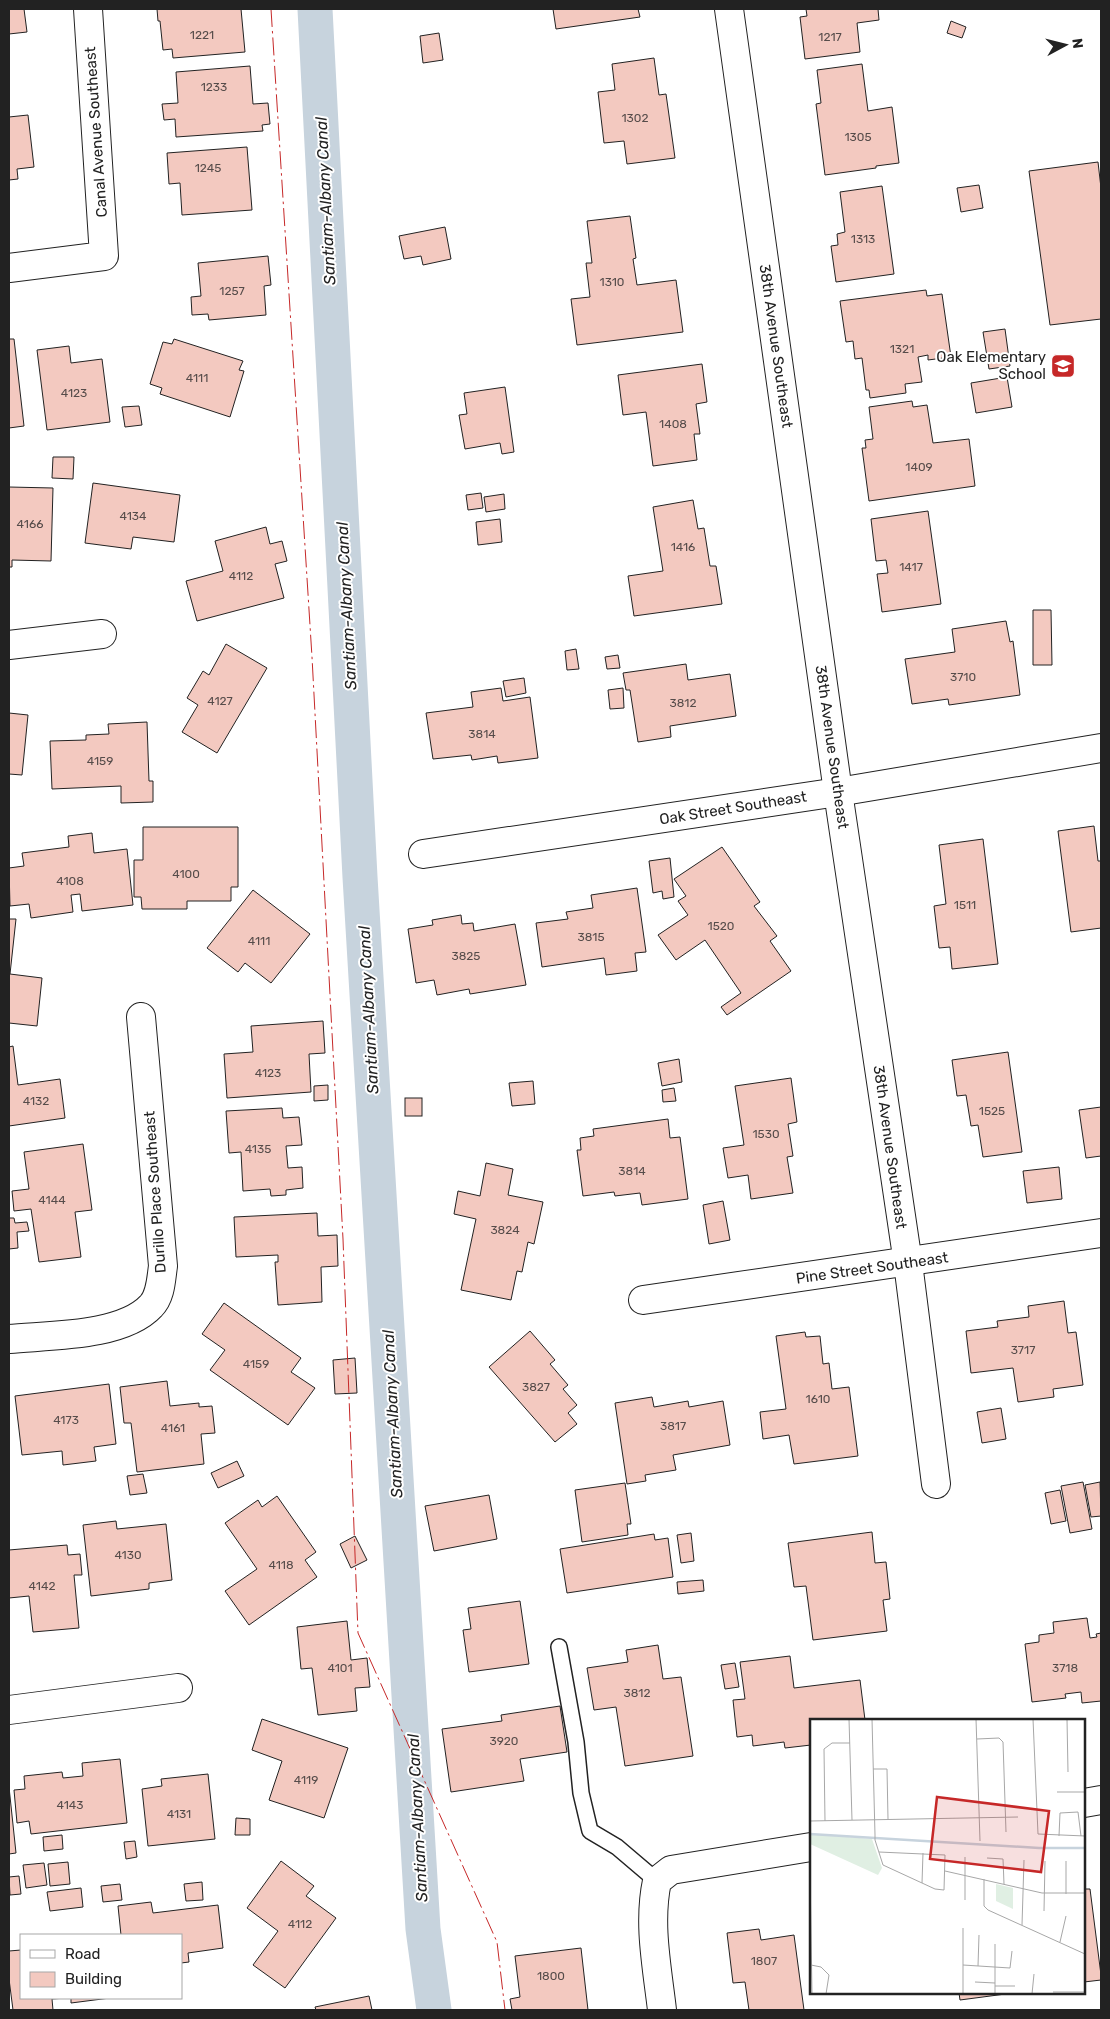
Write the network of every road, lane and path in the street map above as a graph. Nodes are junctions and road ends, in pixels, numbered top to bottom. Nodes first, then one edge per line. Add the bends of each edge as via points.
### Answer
1 (88, 9) edge
2 (729, 9) edge
3 (9, 268) edge
4 (102, 634) dead end
5 (9, 645) edge
6 (1101, 748) edge
7 (838, 792) junction
8 (423, 854) dead end
9 (141, 1017) dead end
10 (1101, 1233) edge
11 (908, 1263) junction
12 (643, 1300) dead end
13 (9, 1339) edge
14 (936, 1484) dead end
15 (559, 1647) dead end
16 (178, 1688) dead end
17 (9, 1710) edge
18 (1101, 1800) edge
19 (1085, 1803) edge
20 (810, 1847) edge
21 (656, 1880) junction
22 (662, 2010) edge

1 - 3 street, Canal Avenue Southeast via 104,256
2 - 7 street, 38th Avenue Southeast
4 - 5 street
6 - 7 street, Oak Street Southeast
7 - 8 street, Oak Street Southeast
7 - 11 street, 38th Avenue Southeast
9 - 13 street, Durillo Place Southeast via 163,1266 160,1288 153,1305 118,1326
10 - 11 street, Pine Street Southeast
11 - 12 street, Pine Street Southeast
11 - 14 street, 38th Avenue Southeast
15 - 21 lane via 576,1742 581,1793 590,1831 617,1847
16 - 17 street
18 - 19 street
20 - 21 street via 671,1870
21 - 22 street via 652,1902

